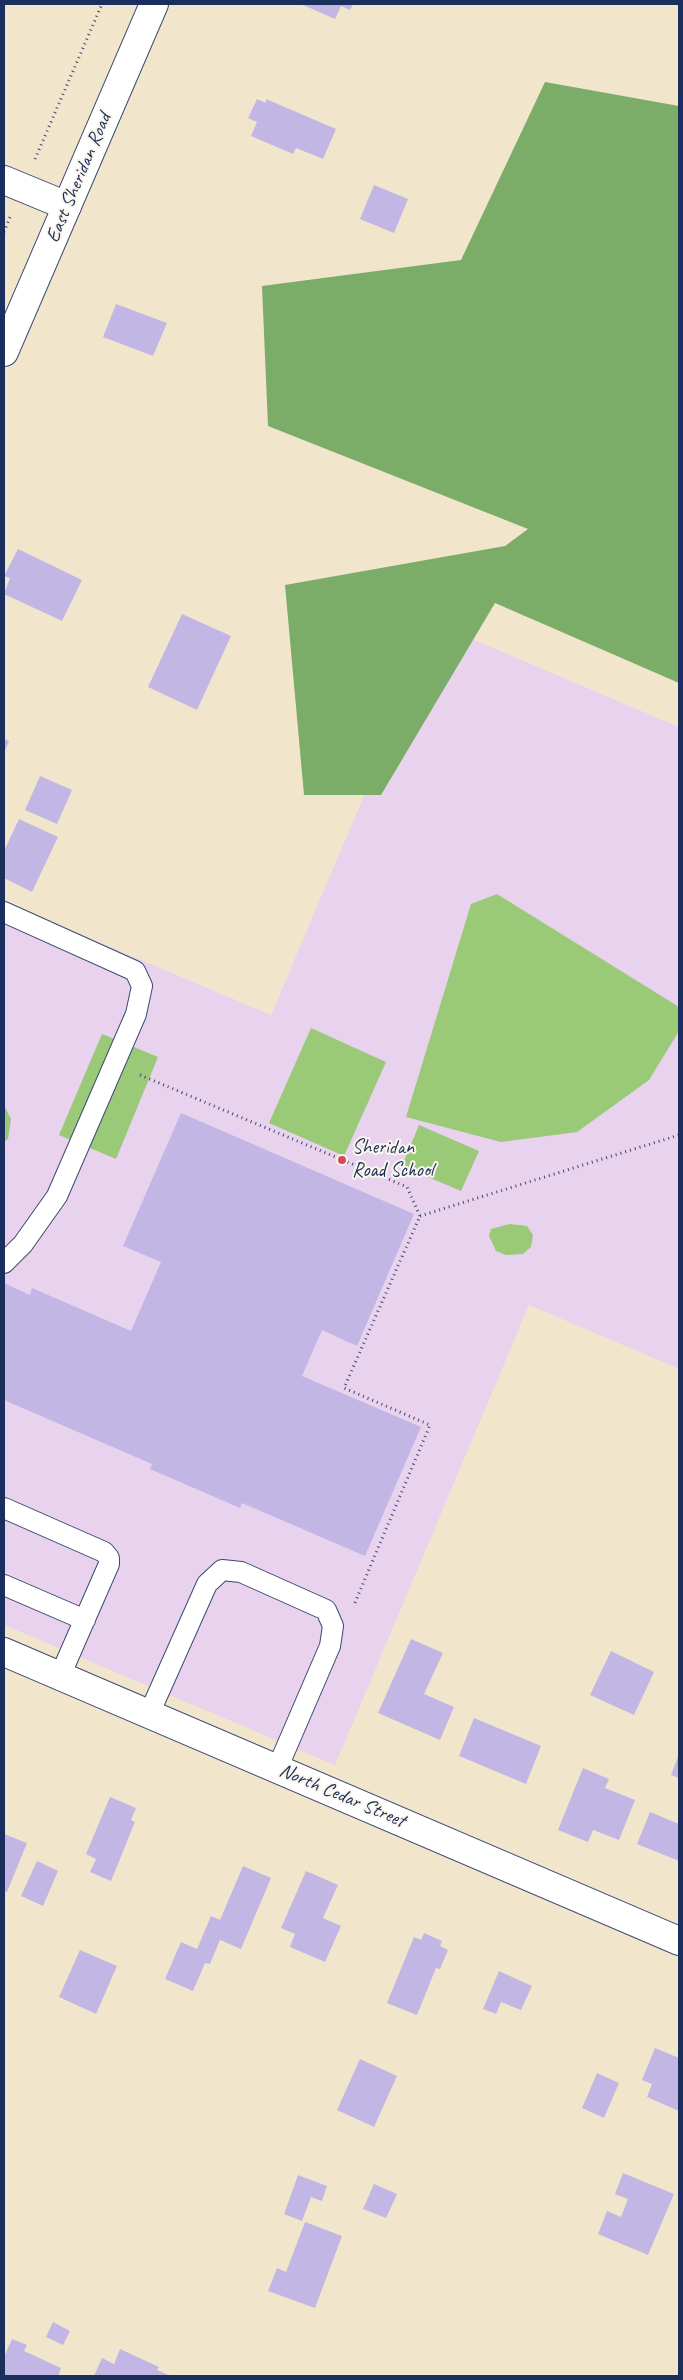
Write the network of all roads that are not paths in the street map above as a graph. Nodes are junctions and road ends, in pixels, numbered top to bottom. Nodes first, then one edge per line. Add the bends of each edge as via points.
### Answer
1 (154, 4) edge
2 (4, 180) edge
3 (67, 206) junction
4 (4, 352) edge
5 (4, 912) edge
6 (4, 1263) edge
7 (4, 1508) edge
8 (4, 1585) edge
9 (85, 1620) junction
10 (4, 1652) edge
11 (60, 1676) junction
12 (149, 1714) junction
13 (277, 1769) junction
14 (679, 1941) edge

1 - 3 street, East Sheridan Road
2 - 3 street
3 - 4 street, East Sheridan Road
5 - 6 lane via 135,970 142,986 136,1014 57,1196 23,1244
7 - 9 lane via 104,1552 109,1558
8 - 9 lane
9 - 11 lane
10 - 11 street, North Cedar Street
11 - 12 street, North Cedar Street
12 - 13 street, North Cedar Street
12 - 13 lane via 207,1584 222,1570 241,1572 326,1610 333,1626 330,1646
13 - 14 street, North Cedar Street

